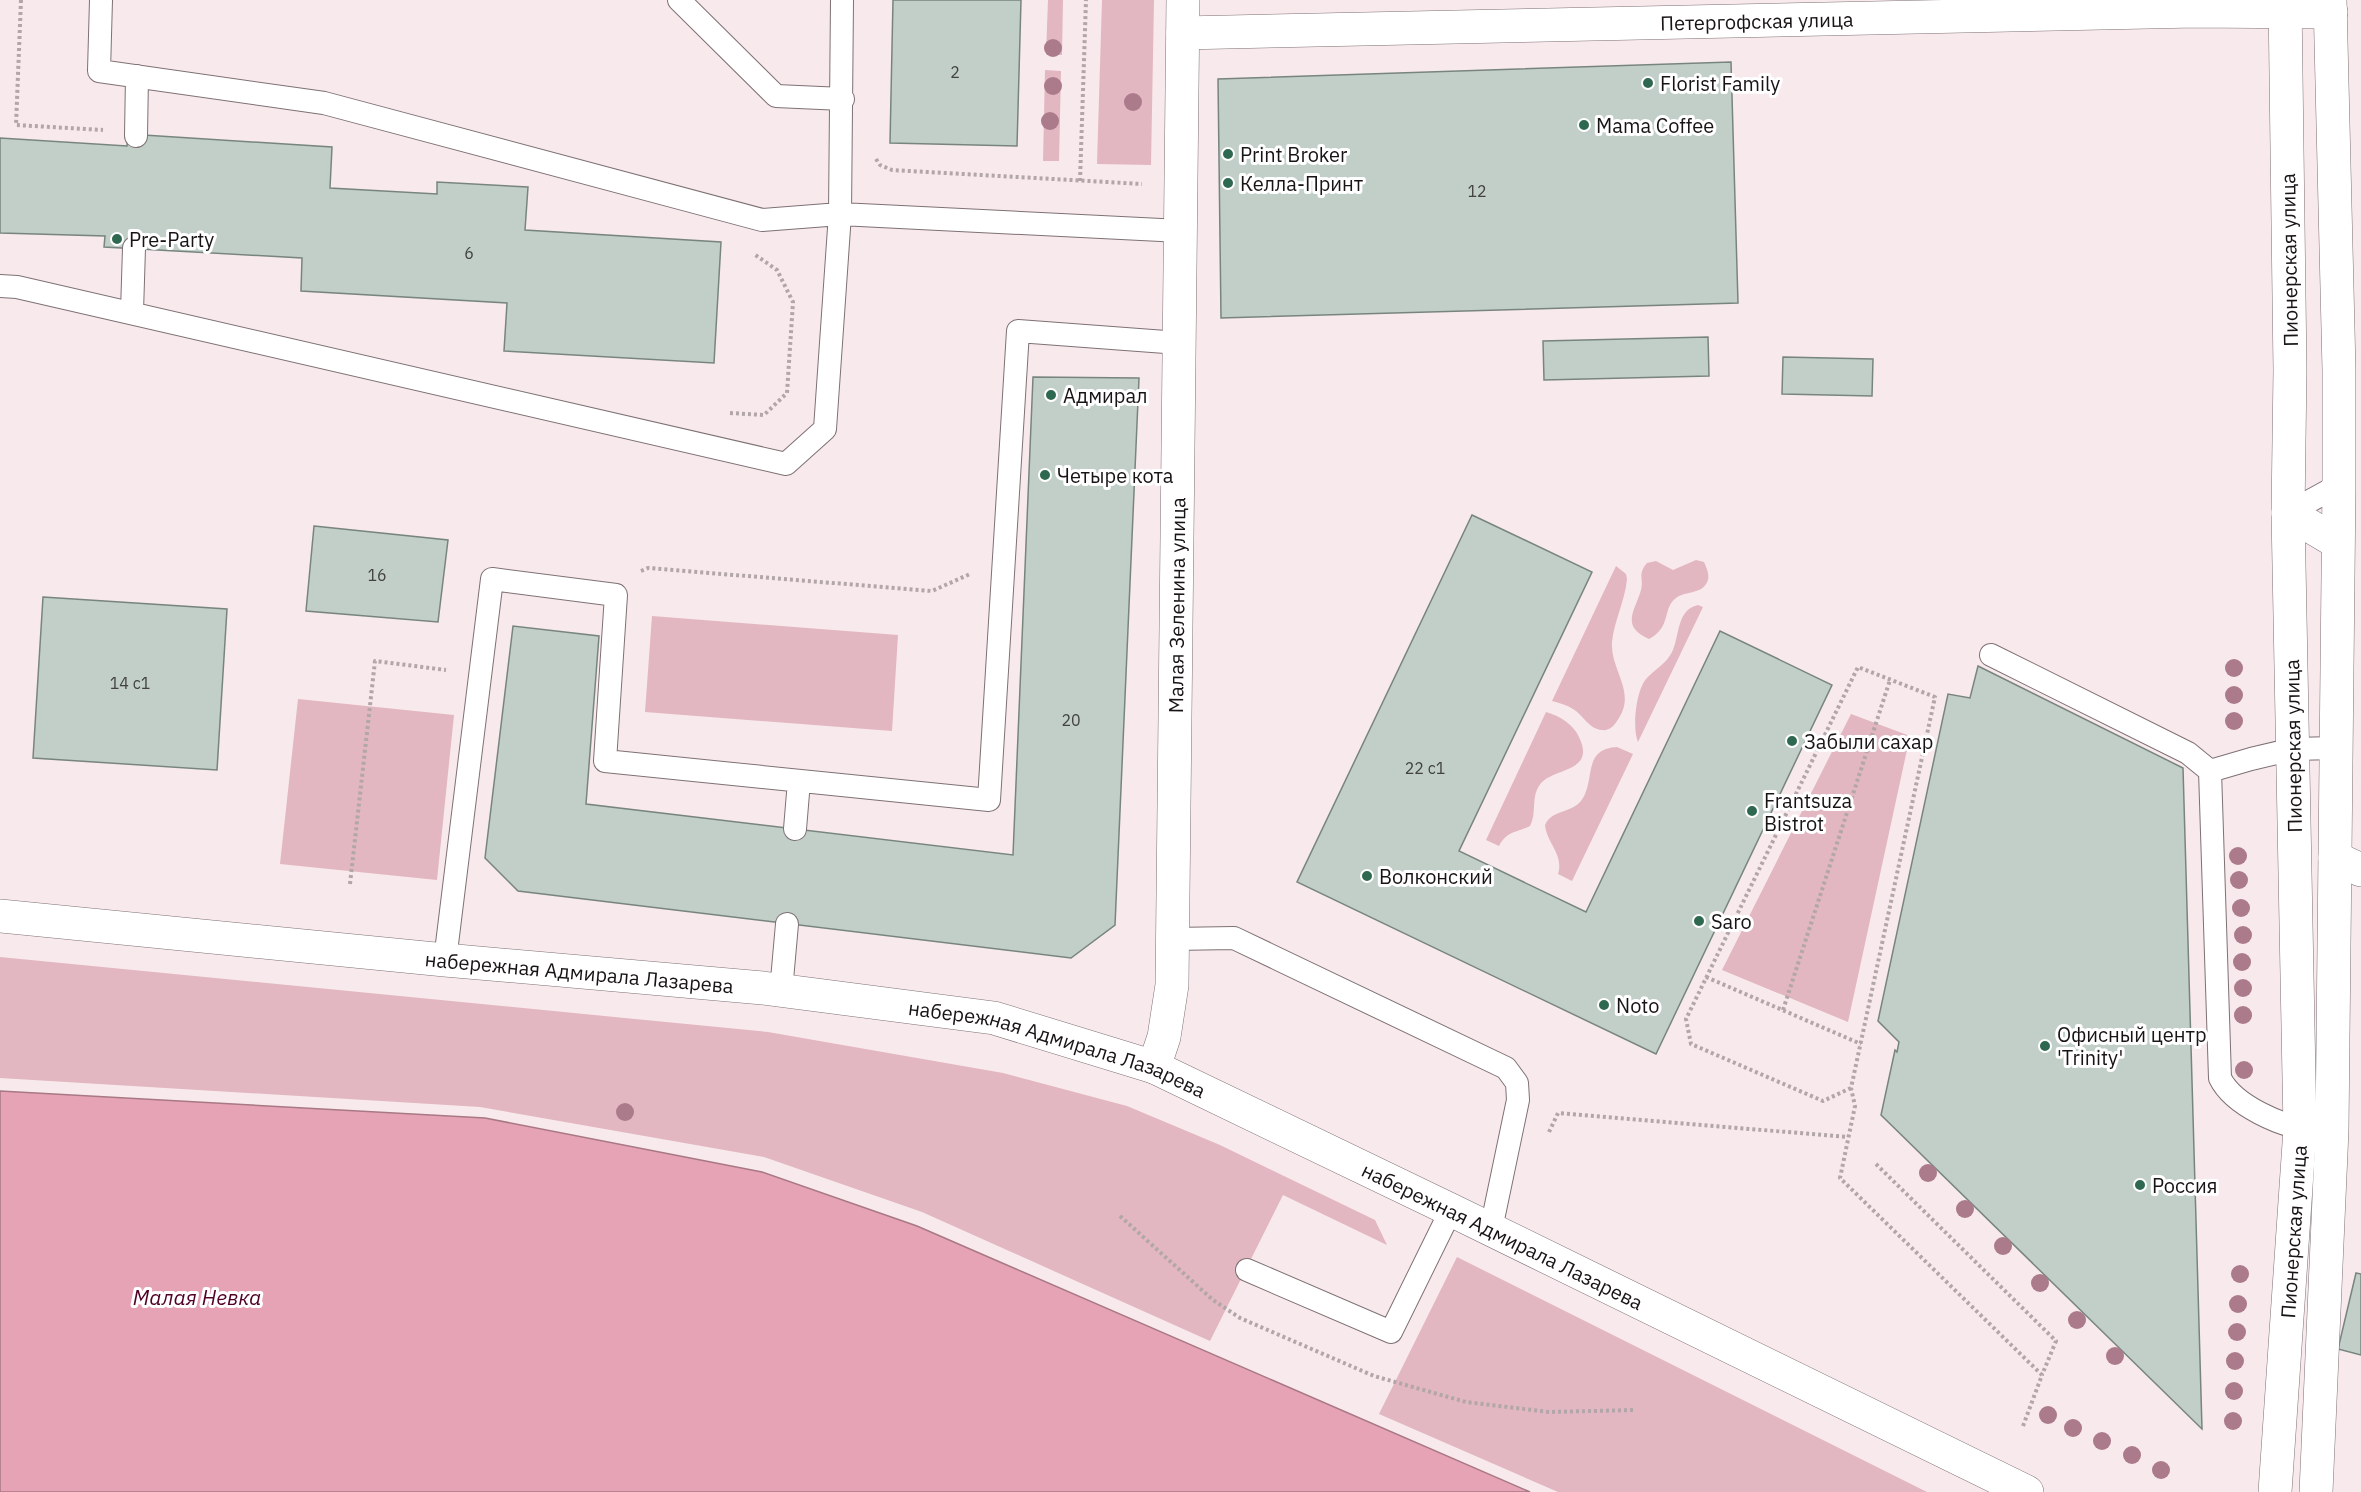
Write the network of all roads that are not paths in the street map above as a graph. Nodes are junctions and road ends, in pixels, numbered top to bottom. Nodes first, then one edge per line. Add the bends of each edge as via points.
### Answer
1 (101, 0) edge
2 (679, 0) edge
3 (842, 0) edge
4 (1182, 0) edge
5 (2152, 6) edge
6 (2285, 6) edge
7 (2330, 6) edge
8 (1888, 9) edge
9 (1183, 33) junction
10 (137, 76) junction
11 (843, 99) junction
12 (136, 135) dead end
13 (840, 214) junction
14 (1181, 231) junction
15 (134, 248) dead end
16 (0, 286) edge
17 (132, 312) junction
18 (1179, 343) junction
19 (2350, 487) edge
20 (2288, 513) junction
21 (2349, 542) edge
22 (1991, 655) dead end
23 (2335, 748) junction
24 (2293, 749) junction
25 (2210, 771) junction
26 (799, 781) junction
27 (795, 829) dead end
28 (2348, 864) edge
29 (0, 916) edge
30 (787, 924) dead end
31 (1172, 939) junction
32 (445, 960) junction
33 (781, 991) junction
34 (1154, 1067) junction
35 (2300, 1129) junction
36 (2332, 1130) junction
37 (1451, 1210) junction
38 (1491, 1229) junction
39 (1247, 1270) dead end
40 (2027, 1492) edge
41 (2275, 1492) edge
42 (2316, 1492) edge

1 - 10 lane via 99,71
2 - 11 lane via 776,96
3 - 11 lane
4 - 9 street, Малая Зеленина улица
5 - 6 street, Петергофская улица
5 - 8 street, Петергофская улица
6 - 7 street, Петергофская улица
6 - 20 street, Пионерская улица
7 - 19 street, Пионерская улица via 2338,358
8 - 9 street, Петергофская улица
9 - 14 street, Малая Зеленина улица
10 - 12 lane
10 - 13 lane via 324,103 762,220
11 - 13 lane
13 - 14 lane
13 - 17 lane via 825,429 786,464
14 - 18 street, Малая Зеленина улица
15 - 17 lane
16 - 17 lane
18 - 26 lane via 1018,331 989,800
18 - 31 street, Малая Зеленина улица
19 - 20 lane
19 - 21 street, Пионерская улица
20 - 21 street
20 - 24 street, Пионерская улица
21 - 23 street, Пионерская улица
22 - 25 lane via 2188,753
23 - 24 lane
23 - 28 street, Пионерская улица
24 - 25 lane
24 - 35 street, Пионерская улица
25 - 35 lane via 2220,1078 2233,1096
26 - 27 lane
26 - 32 lane via 605,761 616,595 492,579
28 - 36 street, Пионерская улица
29 - 32 street, набережная Адмирала Лазарева
30 - 33 lane
31 - 34 street, Малая Зеленина улица via 1170,1009
31 - 38 lane via 1234,938 1506,1068 1517,1083 1518,1100
32 - 33 street, набережная Адмирала Лазарева
33 - 34 street, набережная Адмирала Лазарева via 994,1018
34 - 37 street, набережная Адмирала Лазарева
35 - 36 lane
35 - 41 street, Пионерская улица
36 - 42 street, Пионерская улица
37 - 38 street, набережная Адмирала Лазарева
37 - 39 lane via 1391,1332
38 - 40 street, набережная Адмирала Лазарева

